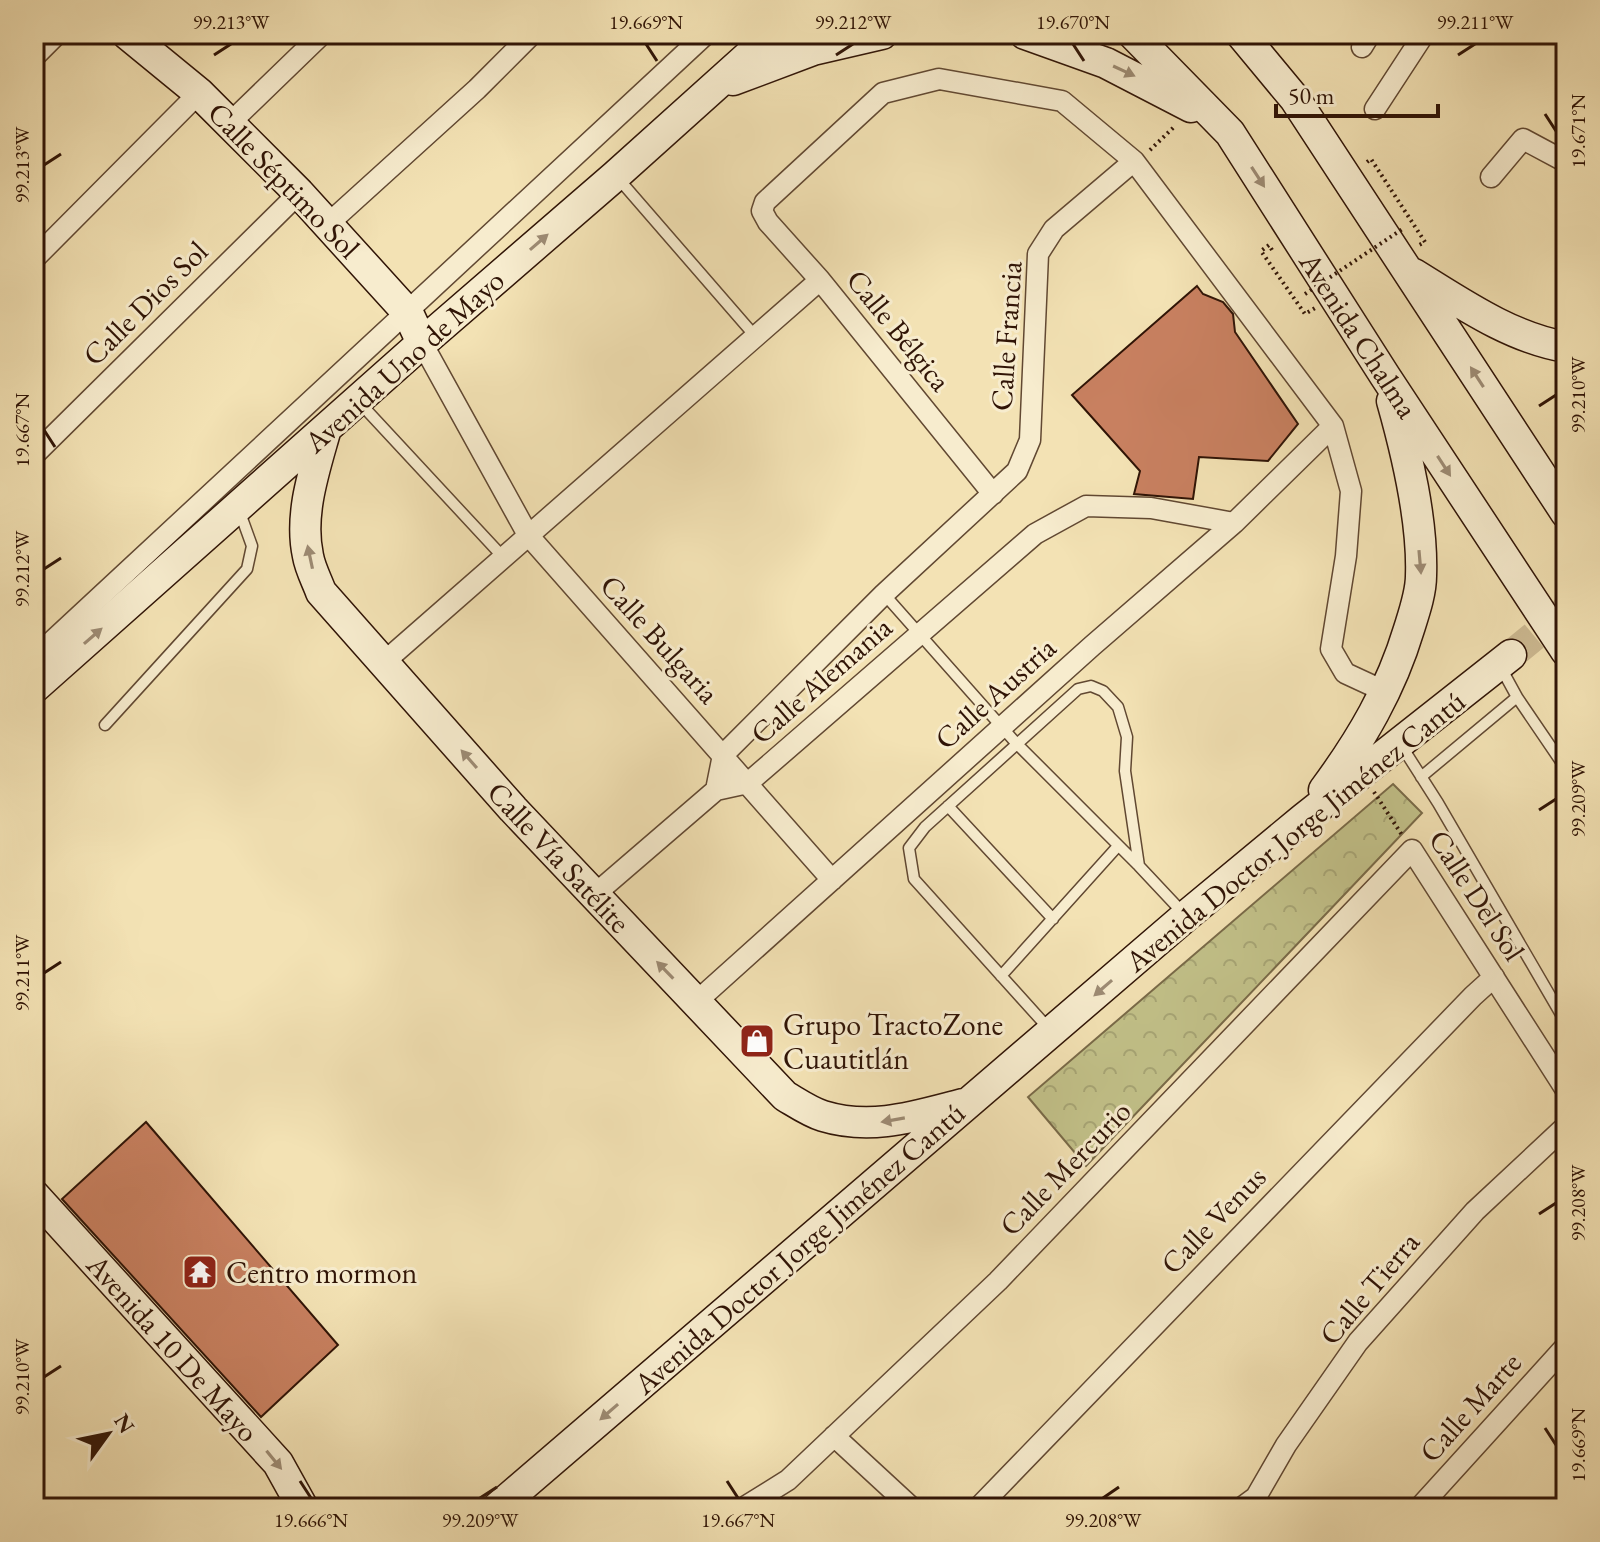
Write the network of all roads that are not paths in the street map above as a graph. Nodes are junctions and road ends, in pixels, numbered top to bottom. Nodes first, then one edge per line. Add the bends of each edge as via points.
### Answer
1 (57, 34) edge
2 (127, 34) edge
3 (322, 34) edge
4 (532, 34) edge
5 (706, 34) edge
6 (773, 34) edge
7 (882, 34) edge
8 (1025, 34) edge
9 (1133, 34) edge
10 (1241, 34) edge
11 (1424, 34) edge
12 (34, 57) edge
13 (709, 91) junction
14 (199, 93) junction
15 (1375, 109) dead end
16 (230, 123) junction
17 (1230, 133) junction
18 (1134, 161) junction
19 (1566, 162) edge
20 (615, 176) junction
21 (1491, 177) dead end
22 (299, 193) junction
23 (328, 224) junction
24 (34, 259) edge
25 (1406, 269) junction
26 (820, 280) junction
27 (408, 313) junction
28 (755, 336) junction
29 (422, 343) junction
30 (1566, 347) edge
31 (1385, 376) junction
32 (358, 400) junction
33 (1333, 426) junction
34 (325, 432) junction
35 (34, 455) edge
36 (993, 494) junction
37 (238, 508) junction
38 (1566, 513) edge
39 (1234, 523) junction
40 (528, 535) junction
41 (503, 557) junction
42 (884, 594) junction
43 (921, 633) junction
44 (1566, 651) edge
45 (34, 658) edge
46 (1505, 660) joint
47 (383, 663) junction
48 (34, 688) edge
49 (1386, 692) junction
50 (1517, 697) junction
51 (105, 725) dead end
52 (1002, 727) junction
53 (1016, 743) junction
54 (1400, 743) junction
55 (723, 755) junction
56 (1566, 769) edge
57 (1421, 777) junction
58 (748, 783) junction
59 (716, 790) junction
60 (948, 806) junction
61 (1303, 819) junction
62 (1118, 846) junction
63 (1412, 850) joint
64 (1139, 866) junction
65 (832, 880) junction
66 (594, 895) junction
67 (1186, 916) junction
68 (1053, 919) junction
69 (1001, 976) junction
70 (1494, 977) junction
71 (696, 1002) junction
72 (1566, 1023) edge
73 (1052, 1032) junction
74 (1566, 1090) edge
75 (969, 1102) junction
76 (1566, 1126) edge
77 (34, 1195) edge
78 (1566, 1346) edge
79 (834, 1436) junction
80 (303, 1508) edge
81 (497, 1508) edge
82 (743, 1508) edge
83 (912, 1508) edge
84 (978, 1508) edge
85 (1241, 1508) edge
86 (1419, 1508) edge

1 - 12 street
2 - 14 main road, Calle Séptimo Sol
3 - 16 street
4 - 23 street
5 - 27 street
6 - 13 main road, Avenida Uno de Mayo
7 - 13 main road via 778,61
8 -> 17 main road via 1141,79
9 - 17 main road, Avenida Chalma
10 - 25 main road via 1295,99
11 - 15 street
13 - 20 main road, Avenida Uno de Mayo
14 - 16 main road, Calle Séptimo Sol
14 - 24 street
16 - 22 main road, Calle Séptimo Sol
17 -> 31 main road, Avenida Chalma
18 - 26 street, Calle Bélgica via 1062,101 939,79 883,93 765,202 762,211 768,222
18 - 33 street
18 - 36 street, Calle Francia via 1054,229 1038,254 1030,440 1017,471
19 - 21 street via 1523,139
20 - 28 lane
29 -> 20 main road, Avenida Uno de Mayo
22 - 23 main road, Calle Séptimo Sol
22 - 35 street, Calle Dios Sol
23 - 27 main road, Calle Séptimo Sol
25 - 30 main road via 1473,311 1545,344
38 -> 25 main road
26 - 28 street
26 - 36 street, Calle Bélgica
27 - 29 main road, Calle Séptimo Sol
27 - 45 street
28 - 40 street
29 - 32 main road, Avenida Uno de Mayo
29 - 40 street, Calle Bulgaria
31 -> 44 main road, Avenida Chalma
31 -> 49 main road via 1410,477 1422,577 1404,648
32 - 34 main road, Avenida Uno de Mayo
32 - 41 lane
33 - 39 street, Calle Austria
33 - 49 street via 1351,491 1331,649 1345,673
34 - 37 main road, Avenida Uno de Mayo
47 -> 34 main road, Calle Vía Satélite via 321,592 308,557 311,481
36 - 42 street, Calle Francia
48 -> 37 main road, Avenida Uno de Mayo
37 - 51 lane via 252,546 247,569
39 - 43 street, Calle Alemania via 1151,508 1086,506 1035,534
39 - 52 street, Calle Austria
40 - 41 street
40 - 55 street, Calle Bulgaria
41 - 47 street
42 - 43 lane
42 - 55 street, Calle Francia
43 - 52 lane
43 - 58 street, Calle Alemania
46 - 50 lane
46 - 54 main road, Avenida Doctor Jorge Jiménez Cantú
66 -> 47 main road, Calle Vía Satélite
49 - 61 main road via 1363,736
50 - 56 lane
50 - 57 lane
52 - 53 lane
52 - 65 street, Calle Austria
53 - 60 lane
53 - 62 lane
53 - 64 lane via 1078,689 1091,686 1103,691 1118,707 1127,737 1125,771
54 - 57 lane
54 - 61 main road, Avenida Doctor Jorge Jiménez Cantú
55 - 58 street, Calle Bulgaria
55 - 59 street
57 - 72 lane
58 - 59 street, Calle Alemania
58 - 65 street, Calle Bulgaria
59 - 66 street, Calle Alemania
60 - 68 lane
60 - 69 lane via 909,848 914,879
61 - 67 main road, Avenida Doctor Jorge Jiménez Cantú
62 - 64 lane
62 - 68 lane
63 - 70 street, Calle Del Sol
63 - 79 street, Calle Mercurio via 998,1281
64 - 67 lane
65 - 71 street, Calle Austria
71 -> 66 main road, Calle Vía Satélite
67 -> 73 main road, Avenida Doctor Jorge Jiménez Cantú
68 - 69 lane
69 - 73 lane
70 - 74 street, Calle Del Sol
70 - 84 street, Calle Venus
75 -> 71 main road, Calle Vía Satélite via 887,1123 821,1115 785,1096
73 - 75 main road, Avenida Doctor Jorge Jiménez Cantú
75 -> 81 main road, Avenida Doctor Jorge Jiménez Cantú
76 - 85 street, Calle Tierra via 1475,1211 1358,1342 1256,1497
77 -> 80 main road, Avenida 10 De Mayo via 278,1463
78 - 86 street, Calle Marte
79 - 82 street, Calle Mercurio via 788,1480
79 - 83 street

